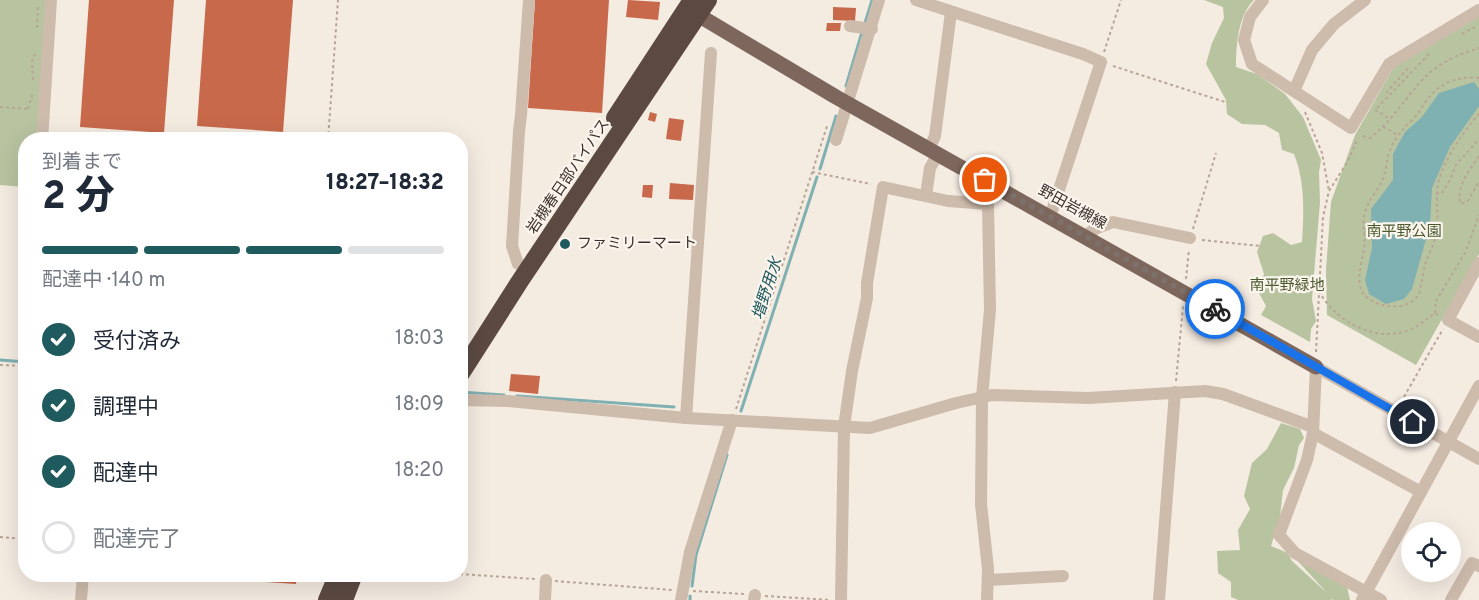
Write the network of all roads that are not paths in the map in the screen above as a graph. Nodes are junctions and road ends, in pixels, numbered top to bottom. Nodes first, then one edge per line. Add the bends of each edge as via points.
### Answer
1 (51, 0) edge
2 (529, 0) edge
3 (708, 0) edge
4 (879, 0) edge
5 (916, 0) edge
6 (1263, 0) edge
7 (1365, 0) edge
8 (692, 8) edge
9 (1479, 10) edge
10 (951, 12) junction
11 (850, 26) dead end
12 (872, 29) junction
13 (711, 53) dead end
14 (1294, 91) junction
15 (847, 103) junction
16 (43, 132) edge
17 (836, 140) dead end
18 (933, 151) junction
19 (985, 180) junction
20 (926, 195) junction
21 (978, 203) junction
22 (1050, 217) junction
23 (1085, 237) junction
24 (1190, 238) road end
25 (1479, 263) edge
26 (518, 264) junction
27 (1479, 337) edge
28 (468, 341) edge
29 (468, 363) edge
30 (1316, 367) junction
31 (1479, 386) edge
32 (1175, 392) junction
33 (982, 397) junction
34 (468, 400) edge
35 (686, 418) junction
36 (732, 420) junction
37 (844, 427) junction
38 (1313, 430) junction
39 (1448, 442) junction
40 (1479, 459) edge
41 (1421, 492) junction
42 (1479, 566) edge
43 (1063, 576) dead end
44 (546, 580) road end
45 (988, 580) junction
46 (82, 582) edge
47 (335, 582) edge
48 (351, 582) edge
49 (682, 595) edge
50 (1364, 596) edge
51 (81, 600) edge
52 (327, 600) edge
53 (344, 600) edge
54 (545, 600) edge
55 (841, 600) edge
56 (987, 600) edge
57 (1159, 600) edge
58 (1382, 600) edge
59 (1451, 600) edge

1 - 16 street
2 - 26 street via 512,246
3 - 8 highway, 岩槻春日部バイパス
4 - 12 street
5 - 10 street
6 - 14 street via 1250,17 1244,40 1252,64
7 - 14 street via 1334,24 1312,50
8 - 15 main road, 野田岩槻線
8 - 26 highway, 岩槻春日部バイパス
8 - 29 highway, 岩槻春日部バイパス
9 - 14 street via 1389,64 1351,128
10 - 18 street
10 - 22 street via 1101,62
11 - 12 street
12 - 15 street
13 - 35 street
15 - 17 street
15 - 18 main road, 野田岩槻線
18 - 19 main road, 野田岩槻線
18 - 20 street
19 - 21 street
19 - 22 main road, 野田岩槻線
20 - 21 street
20 - 37 street via 884,187
21 - 33 street via 988,204 990,310
22 - 23 main road, 野田岩槻線
23 - 24 street via 1113,222
23 - 30 main road, 野田岩槻線
25 - 27 street via 1448,320
26 - 28 highway, 岩槻春日部バイパス
30 - 38 street
30 - 39 street
31 - 39 street
32 - 33 street via 1088,398
32 - 38 street via 1222,394
32 - 57 street
33 - 37 street via 870,429
33 - 45 street via 981,504
34 - 35 street via 507,400
35 - 36 street
36 - 37 street
36 - 49 street via 690,552
37 - 55 street
38 - 41 street
38 - 50 street via 1307,460 1279,535 1295,552
39 - 40 street
39 - 41 street
41 - 50 street
42 - 59 street via 1472,563
43 - 45 street
44 - 54 street
45 - 56 street
46 - 51 street
47 - 52 highway
48 - 53 highway
50 - 58 street

